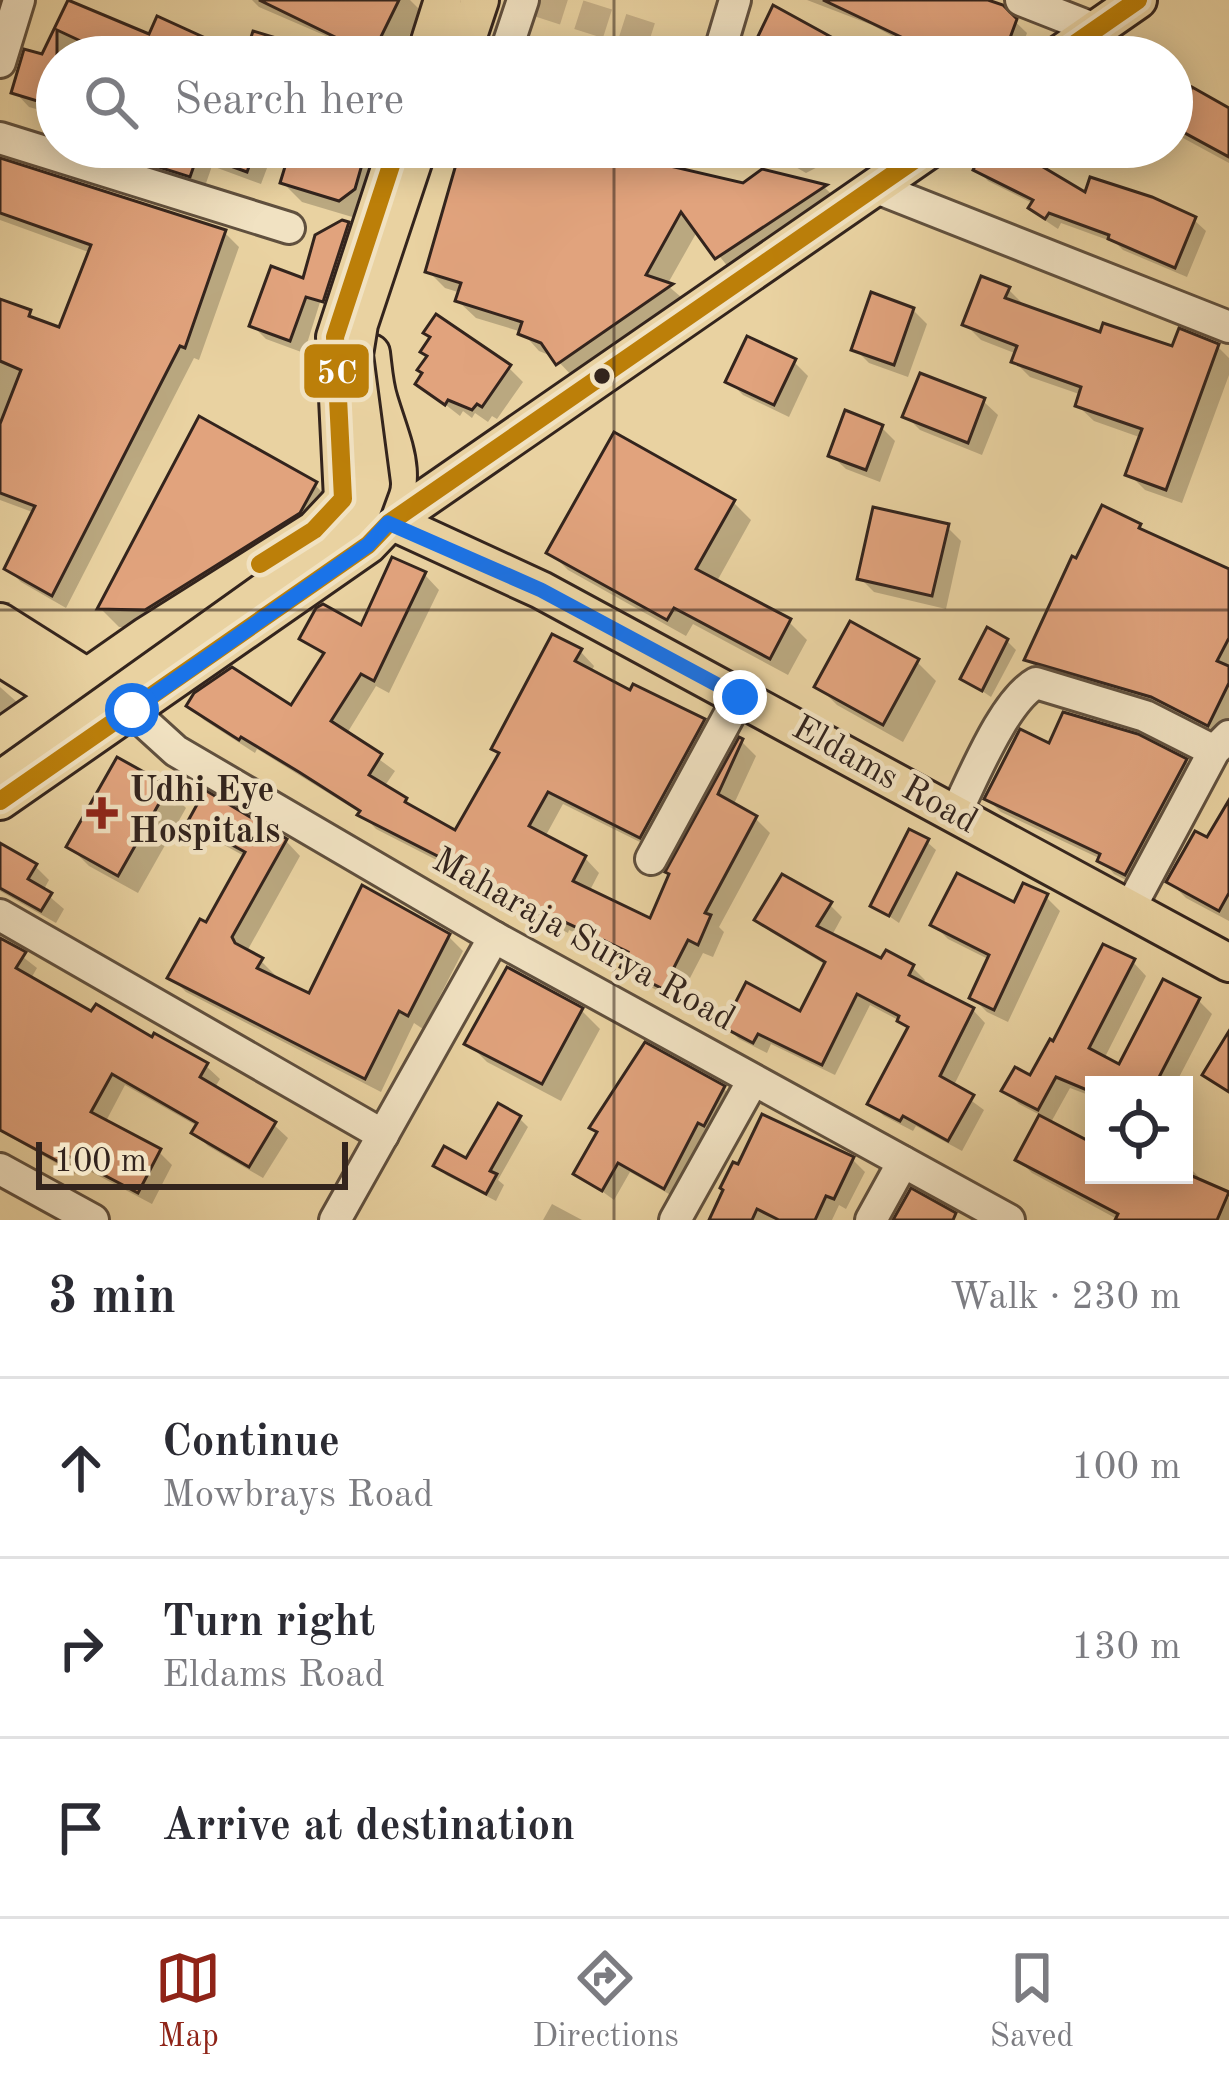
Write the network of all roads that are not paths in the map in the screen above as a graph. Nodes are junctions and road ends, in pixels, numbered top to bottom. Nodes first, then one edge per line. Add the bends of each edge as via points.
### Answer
1 (19, 0) edge
2 (443, 0) edge
3 (466, 0) edge
4 (480, 0) edge
5 (523, 0) edge
6 (735, 0) edge
7 (1022, 0) edge
8 (1138, 0) edge
9 (1095, 29) junction
10 (432, 36) edge
11 (454, 36) edge
12 (468, 36) edge
13 (511, 36) edge
14 (724, 36) edge
15 (1086, 36) edge
16 (0, 62) edge
17 (0, 138) edge
18 (36, 149) edge
19 (96, 168) edge
20 (390, 168) edge
21 (411, 168) edge
22 (423, 168) edge
23 (904, 168) edge
24 (877, 188) junction
25 (289, 228) dead end
26 (1229, 327) edge
27 (343, 499) junction
28 (388, 523) junction
29 (0, 619) edge
30 (146, 637) junction
31 (0, 657) edge
32 (76, 685) junction
33 (740, 697) junction
34 (32, 717) junction
35 (119, 719) junction
36 (0, 738) edge
37 (1222, 744) edge
38 (0, 780) edge
39 (0, 801) edge
40 (955, 814) junction
41 (651, 859) dead end
42 (1129, 910) junction
43 (0, 915) edge
44 (494, 938) junction
45 (1224, 950) edge
46 (752, 1082) junction
47 (383, 1135) junction
48 (903, 1162) junction
49 (0, 1169) edge
50 (93, 1220) edge
51 (335, 1220) edge
52 (675, 1220) edge
53 (871, 1220) edge
54 (1009, 1220) edge

1 - 16 street
2 - 10 main road
3 - 11 main road
4 - 12 main road
5 - 13 street
6 - 14 street
7 - 9 street
8 - 9 main road
9 - 15 main road
17 - 18 street
19 - 25 street
20 - 27 main road via 335,337
21 - 38 main road, bridge via 357,340 371,484 359,518
22 - 28 main road via 371,347 376,396 400,464
23 - 24 main road
24 - 26 street
24 - 28 main road
27 - 28 main road, Eldams Road
27 - 30 main road via 314,530
28 - 33 main road, Eldams Road via 541,590
28 - 35 main road via 368,545
29 - 30 main road via 104,647
29 - 32 main road
30 - 32 main road
31 - 32 main road
31 - 34 main road
32 - 34 main road
32 - 35 main road
33 - 40 main road, Eldams Road
33 - 41 street
34 - 36 main road
35 - 39 main road
35 - 44 street, Maharaja Surya Road
37 - 40 street via 1036,682 1010,711
37 - 42 street
40 - 42 main road, Eldams Road
42 - 45 main road, Eldams Road
43 - 47 street
44 - 46 street, Maharaja Surya Road
44 - 47 street
46 - 48 street, Maharaja Surya Road
46 - 52 street
47 - 51 street
48 - 53 street
48 - 54 street, Maharaja Surya Road
49 - 50 street

